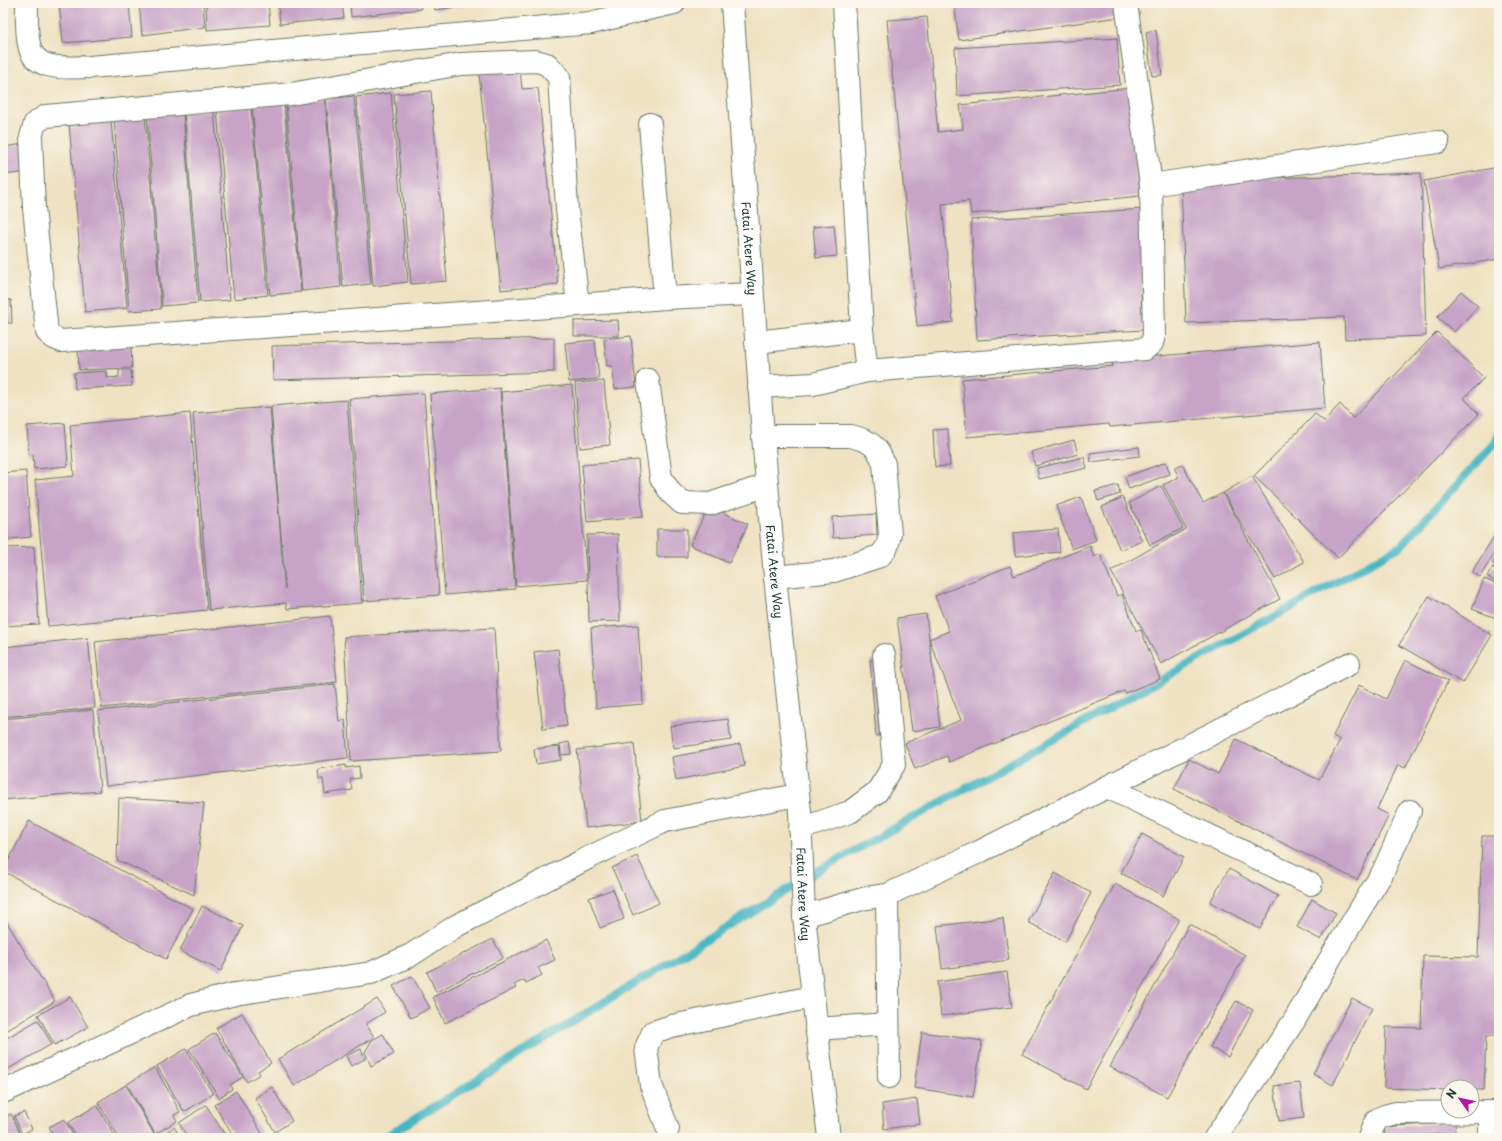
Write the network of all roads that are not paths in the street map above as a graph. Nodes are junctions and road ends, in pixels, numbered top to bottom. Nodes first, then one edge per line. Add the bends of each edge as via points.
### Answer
1 (26, 3) edge
2 (674, 3) edge
3 (732, 3) edge
4 (844, 3) edge
5 (1126, 3) edge
6 (638, 7) edge
7 (650, 124) dead end
8 (1438, 142) dead end
9 (1151, 185) junction
10 (752, 294) junction
11 (665, 298) junction
12 (578, 305) junction
13 (862, 330) junction
14 (756, 342) junction
15 (867, 371) junction
16 (648, 380) dead end
17 (758, 387) junction
18 (763, 436) junction
19 (767, 485) junction
20 (775, 577) junction
21 (884, 655) dead end
22 (1349, 664) dead end
23 (1107, 787) junction
24 (797, 794) junction
25 (1410, 810) dead end
26 (800, 829) junction
27 (1311, 884) dead end
28 (887, 894) junction
29 (804, 916) junction
30 (812, 997) junction
31 (888, 1024) junction
32 (816, 1029) junction
33 (889, 1077) dead end
34 (3, 1092) edge
35 (1494, 1112) edge
36 (668, 1129) dead end
37 (829, 1138) edge
38 (1216, 1138) edge
39 (1369, 1138) edge
40 (1490, 1138) edge

1 - 6 street via 29,46 32,54 40,62 60,68 591,23
2 - 6 street
3 - 10 street, Fatai Atere Way
4 - 13 street
5 - 9 street
7 - 11 street
8 - 9 street
9 - 15 street via 1154,335 1145,349
10 - 11 street
10 - 14 street, Fatai Atere Way
11 - 12 street
12 - 12 street via 61,341 47,332 34,208 32,137 35,123 46,116 291,94 461,64 536,61 547,64 559,77 567,209
13 - 14 street
13 - 15 street
14 - 17 street, Fatai Atere Way
15 - 17 street via 813,384
16 - 19 street via 661,478 682,503 710,504
17 - 18 street, Fatai Atere Way
18 - 19 street, Fatai Atere Way
18 - 20 street via 851,436 874,446 884,464 890,534 887,547 880,556 834,571
19 - 20 street, Fatai Atere Way
20 - 24 street, Fatai Atere Way
21 - 26 street via 894,765 877,792 850,812
22 - 23 street
23 - 27 street
23 - 28 street via 981,851
24 - 26 street, Fatai Atere Way
24 - 34 street via 665,821 456,926 412,955 371,973 235,994 190,1004
25 - 38 street via 1383,872 1294,1021
26 - 29 street, Fatai Atere Way
28 - 29 street
28 - 31 street
29 - 30 street, Fatai Atere Way
30 - 32 street, Fatai Atere Way
30 - 36 street via 653,1032 646,1048 651,1085
31 - 32 street
31 - 33 street
32 - 37 street, Fatai Atere Way
35 - 39 street via 1382,1116 1374,1122
35 - 40 street

